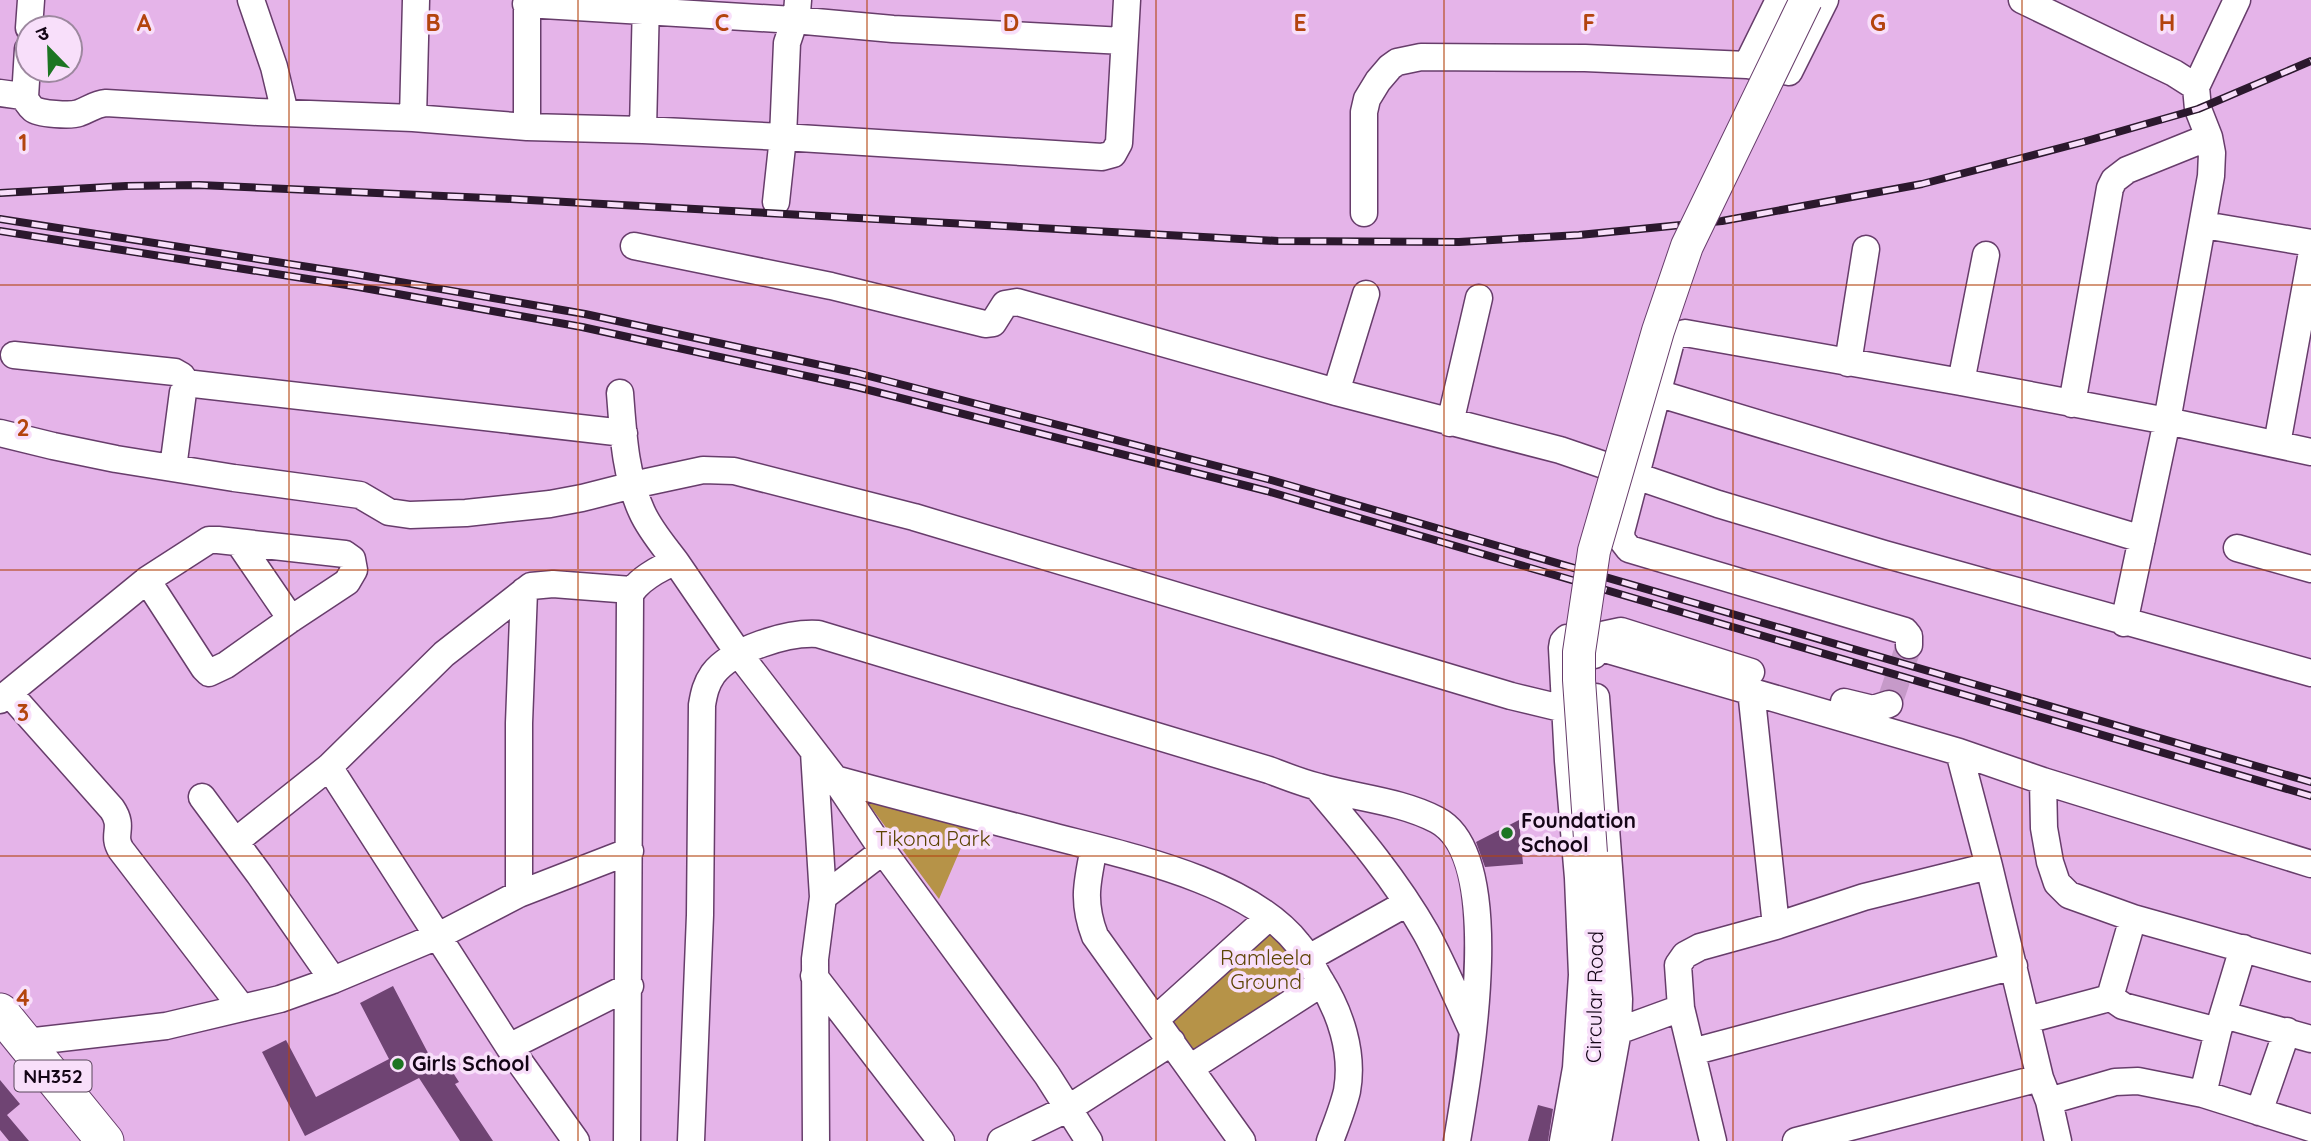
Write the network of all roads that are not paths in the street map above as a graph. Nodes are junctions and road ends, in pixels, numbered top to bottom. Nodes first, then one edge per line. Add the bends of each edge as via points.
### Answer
1 (251, 0) edge
2 (416, 0) edge
3 (1127, 0) edge
4 (1779, 0) edge
5 (1806, 0) edge
6 (1825, 0) edge
7 (2022, 0) edge
8 (2237, 0) edge
9 (526, 2) edge
10 (646, 5) edge
11 (796, 10) edge
12 (1124, 41) junction
13 (1747, 65) junction
14 (2196, 87) junction
15 (13, 95) edge
16 (285, 113) junction
17 (413, 118) junction
18 (527, 127) junction
19 (643, 130) junction
20 (783, 137) junction
21 (2209, 137) junction
22 (776, 202) dead end
23 (1364, 213) dead end
24 (2204, 225) junction
25 (2311, 243) edge
26 (634, 246) dead end
27 (1866, 249) dead end
28 (1986, 255) dead end
29 (2311, 257) edge
30 (1366, 293) dead end
31 (1479, 298) dead end
32 (14, 355) dead end
33 (1848, 362) junction
34 (1961, 382) junction
35 (187, 387) junction
36 (1336, 392) junction
37 (620, 393) dead end
38 (1657, 393) junction
39 (2072, 404) junction
40 (2166, 421) junction
41 (1450, 423) junction
42 (0, 433) edge
43 (624, 433) junction
44 (2277, 444) junction
45 (2311, 452) edge
46 (173, 468) junction
47 (1635, 476) junction
48 (633, 485) junction
49 (2142, 539) junction
50 (239, 542) junction
51 (2237, 548) dead end
52 (676, 562) junction
53 (2311, 569) edge
54 (147, 580) junction
55 (631, 590) junction
56 (524, 591) junction
57 (290, 619) junction
58 (2124, 623) junction
59 (1594, 645) junction
60 (1909, 645) dead end
61 (739, 654) junction
62 (2311, 673) edge
63 (1751, 690) junction
64 (4, 696) edge
65 (1889, 704) dead end
66 (1565, 709) junction
67 (814, 752) junction
68 (1959, 752) junction
69 (328, 766) junction
70 (835, 779) junction
71 (2043, 781) junction
72 (1317, 787) junction
73 (202, 797) dead end
74 (236, 841) junction
75 (1094, 848) junction
76 (629, 851) junction
77 (883, 851) junction
78 (2311, 864) edge
79 (1989, 866) junction
80 (519, 894) junction
81 (823, 897) junction
82 (1407, 903) junction
83 (1269, 917) junction
84 (2133, 918) junction
85 (1776, 926) junction
86 (438, 936) junction
87 (2243, 948) junction
88 (1307, 959) junction
89 (2014, 966) junction
90 (2311, 968) edge
91 (814, 976) junction
92 (333, 980) junction
93 (1322, 983) junction
94 (629, 986) junction
95 (2110, 996) junction
96 (242, 1008) junction
97 (1681, 1008) junction
98 (0, 1012) edge
99 (1156, 1019) junction
100 (2027, 1020) junction
101 (2221, 1023) junction
102 (1618, 1031) junction
103 (1472, 1032) junction
104 (2299, 1035) edge
105 (26, 1042) junction
106 (1172, 1042) junction
107 (509, 1047) junction
108 (1692, 1052) junction
109 (1191, 1068) junction
110 (2045, 1090) junction
111 (2203, 1094) junction
112 (1069, 1108) junction
113 (2259, 1112) junction
114 (2311, 1128) edge
115 (105, 1141) edge
116 (576, 1141) edge
117 (627, 1141) edge
118 (691, 1141) edge
119 (816, 1141) edge
120 (941, 1141) edge
121 (1001, 1141) edge
122 (1089, 1141) edge
123 (1242, 1141) edge
124 (1330, 1141) edge
125 (1457, 1141) edge
126 (1563, 1141) edge
127 (1582, 1141) edge
128 (1598, 1141) edge
129 (1713, 1141) edge
130 (1796, 1141) edge
131 (2058, 1141) edge

1 - 16 street
2 - 17 street
3 - 12 street
4 - 13 street
5 - 127 main road, Circular Road, bridge via 1687,246 1594,551 1579,680 1600,1001
6 - 13 street via 1789,72
7 - 14 street
8 - 14 street
9 - 10 street
9 - 18 street
10 - 11 street
10 - 19 street
11 - 12 street via 893,29
11 - 20 street via 786,43
12 - 20 street via 1119,143 1107,156
13 - 23 street via 1585,58 1421,57 1397,62 1378,81 1365,105
14 - 21 street
15 - 16 street via 34,110 66,115 106,103
16 - 17 street
17 - 18 street
18 - 19 street
19 - 20 street
20 - 22 street
21 - 24 street via 2213,165
21 - 39 street via 2127,170 2114,180
24 - 25 street
24 - 40 street
26 - 36 street via 831,286 985,324 993,323 1005,304 1017,302
27 - 33 street
28 - 34 street
29 - 44 street
30 - 36 street
31 - 41 street
32 - 35 street via 175,372
33 - 34 street
33 - 38 street via 1681,333 1671,341
34 - 39 street
35 - 43 street via 194,384
35 - 46 street
36 - 41 street
37 - 43 street
38 - 47 street
38 - 49 street
39 - 40 street
40 - 44 street
40 - 49 street
41 - 47 street via 1560,450
42 - 46 street
43 - 48 street
44 - 45 street
46 - 48 street via 360,495 385,510 410,515 550,504
47 - 58 street via 1769,520
47 - 60 street via 1621,531 1629,548 1905,631
48 - 52 street via 648,524
48 - 66 street via 715,469 765,478 914,517
49 - 58 street
50 - 54 street via 202,543
50 - 57 street
50 - 57 street via 345,554 352,559 354,570 347,582
51 - 53 street
52 - 55 street
52 - 61 street
54 - 57 street via 208,672 226,665
54 - 64 street
55 - 56 street via 553,584
55 - 76 street
56 - 69 street via 433,664
56 - 80 street
58 - 62 street
59 - 63 street
59 - 65 street via 1602,635 1628,632 1861,707
59 - 66 street via 1567,638 1563,642
59 - 102 street
61 - 67 street
61 - 72 street via 782,637 818,634
61 - 118 street via 713,674 702,705
63 - 68 street
63 - 85 street
64 - 96 street via 112,809 119,822 118,845
66 - 126 street via 1582,975 1576,1068
67 - 70 street
67 - 81 street
68 - 71 street
68 - 79 street
69 - 74 street
69 - 86 street
70 - 75 street
70 - 77 street
71 - 78 street
71 - 84 street via 2044,828 2057,883 2077,899
72 - 82 street
72 - 103 street via 1422,814 1447,826 1454,835 1465,856 1476,901 1478,974
73 - 74 street
74 - 92 street
75 - 83 street via 1220,887
75 - 99 street via 1086,891 1089,920 1095,936
76 - 80 street
76 - 94 street
77 - 81 street
77 - 112 street
79 - 85 street via 1864,897
79 - 89 street
80 - 86 street
81 - 91 street
82 - 88 street
82 - 103 street
83 - 88 street via 1298,943
83 - 99 street
84 - 87 street
84 - 95 street
85 - 97 street via 1685,955 1678,965
86 - 92 street
86 - 107 street
87 - 90 street
87 - 101 street
88 - 93 street
89 - 100 street
89 - 108 street
91 - 119 street
91 - 120 street
92 - 96 street
93 - 109 street
93 - 124 street via 1340,1019 1348,1059 1346,1091
94 - 107 street
94 - 117 street
95 - 100 street
95 - 101 street via 2123,1006
96 - 105 street via 166,1026
97 - 102 street
97 - 108 street
98 - 105 highway, NH352
99 - 106 street
100 - 110 street
101 - 104 street
101 - 111 street
102 - 128 street
103 - 125 street
104 - 113 street
105 - 115 highway, NH352
106 - 109 street
106 - 112 street
107 - 116 street
108 - 129 street
109 - 123 street
110 - 111 street via 2138,1081
110 - 130 street
110 - 131 street
111 - 113 street
112 - 121 street
112 - 122 street
113 - 114 street

